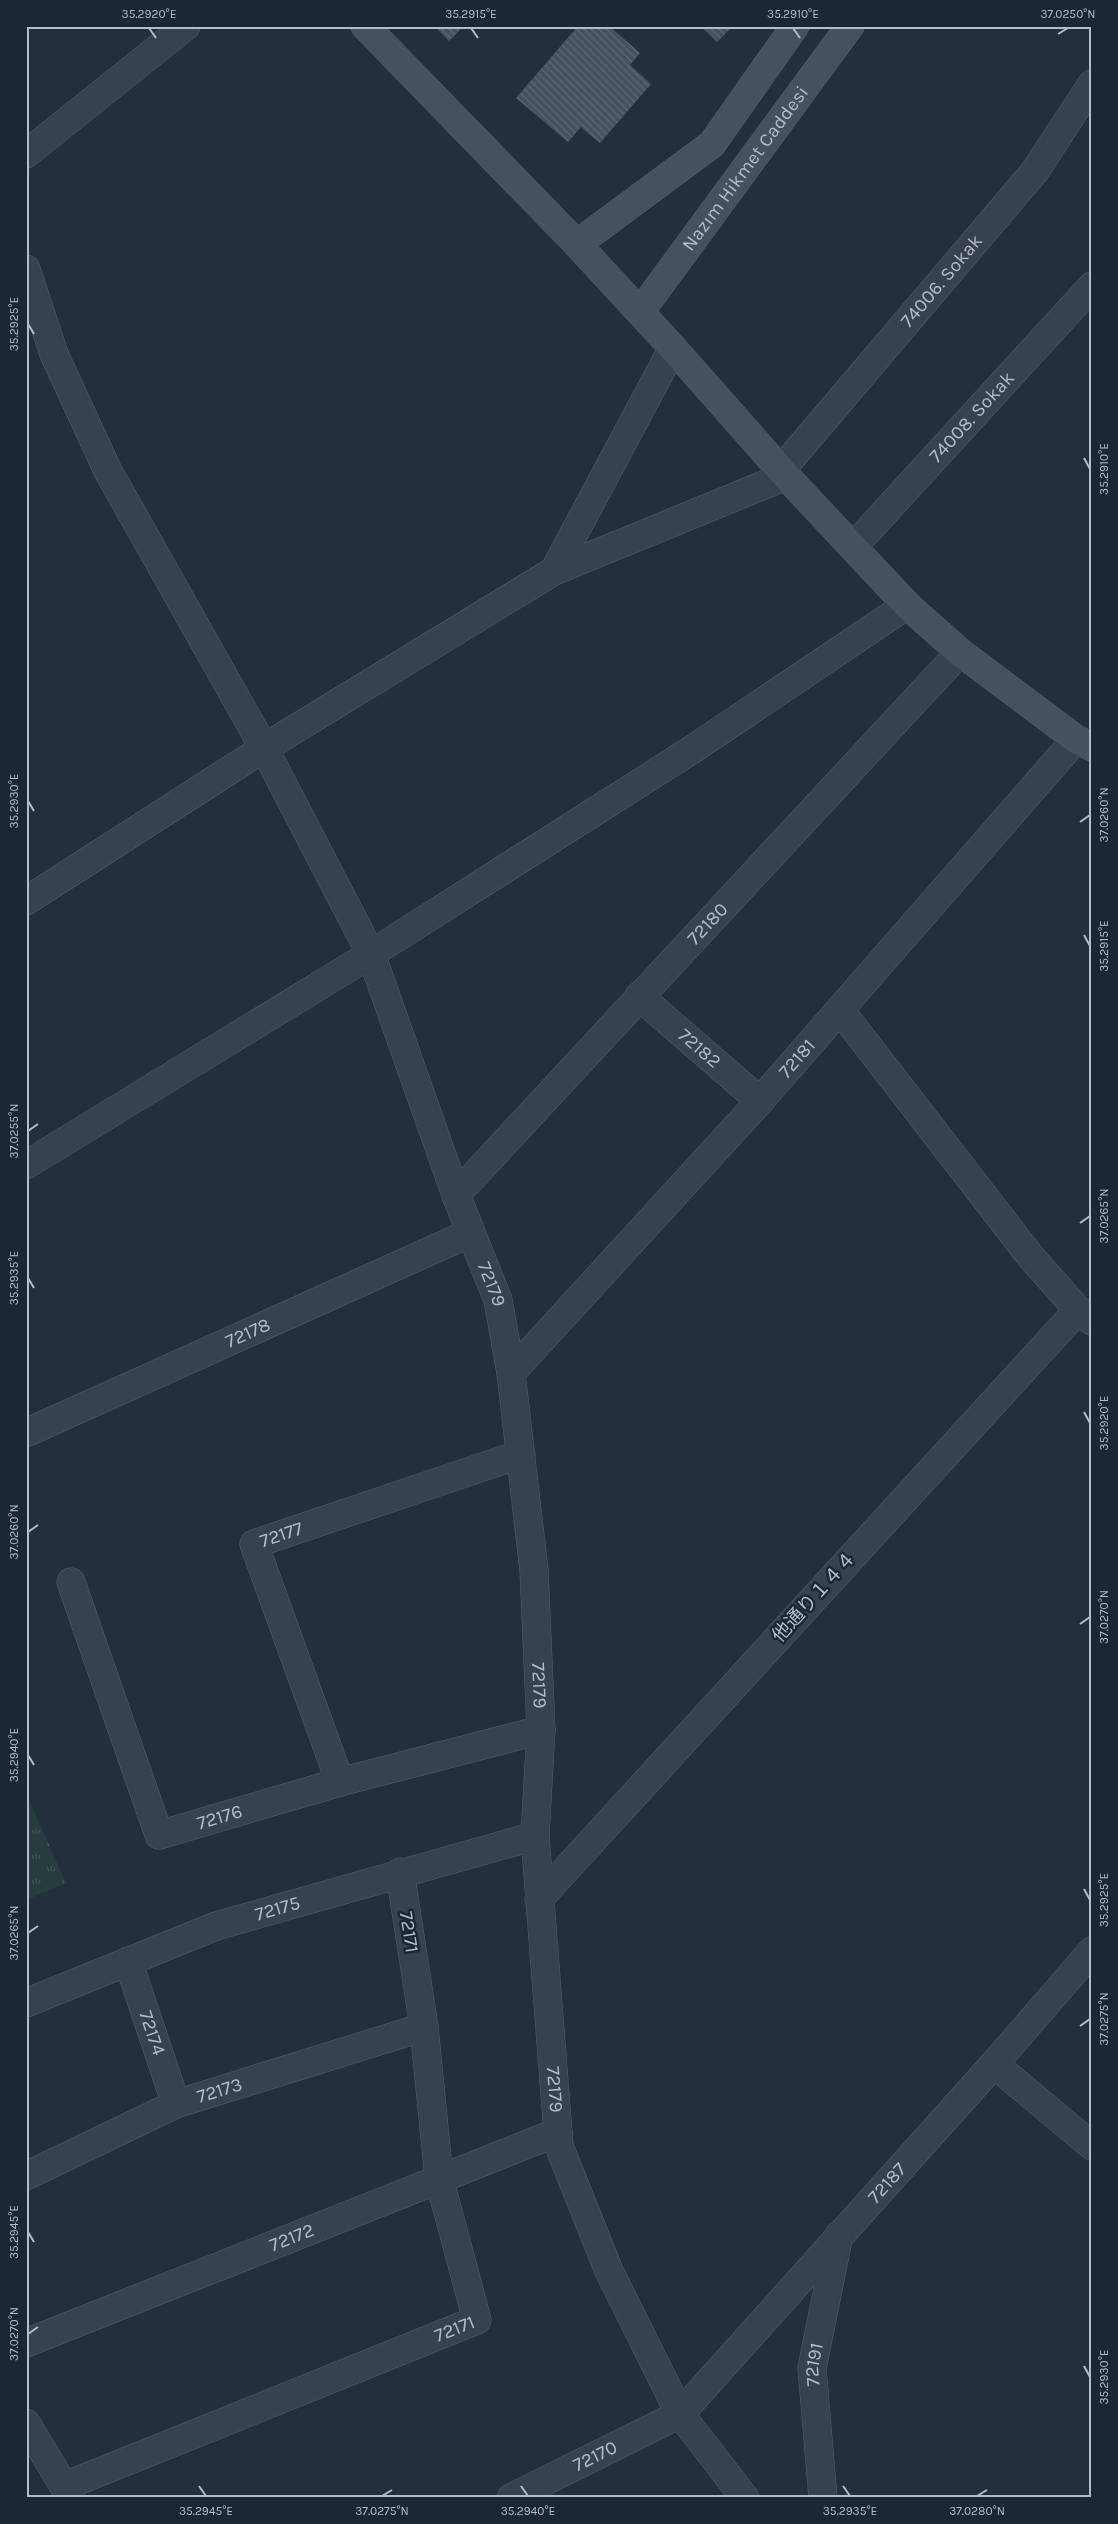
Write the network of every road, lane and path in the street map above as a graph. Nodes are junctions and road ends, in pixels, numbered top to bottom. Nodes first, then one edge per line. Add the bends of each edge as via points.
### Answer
1 (186, 26) edge
2 (365, 26) edge
3 (795, 26) edge
4 (850, 26) edge
5 (1092, 84) edge
6 (26, 154) edge
7 (577, 244) junction
8 (26, 269) edge
9 (1092, 286) edge
10 (640, 312) junction
11 (673, 348) junction
12 (783, 473) junction
13 (853, 548) junction
14 (554, 571) junction
15 (907, 605) junction
16 (960, 652) junction
17 (1084, 743) edge
18 (264, 748) junction
19 (26, 900) edge
20 (371, 954) junction
21 (639, 996) junction
22 (840, 1010) junction
23 (760, 1101) junction
24 (26, 1165) edge
25 (456, 1195) junction
26 (470, 1233) junction
27 (1085, 1315) edge
28 (511, 1373) junction
29 (26, 1430) edge
30 (521, 1454) junction
31 (71, 1582) dead end
32 (541, 1730) junction
33 (340, 1782) junction
34 (535, 1836) junction
35 (400, 1872) junction
36 (539, 1899) junction
37 (1092, 1951) edge
38 (128, 1961) junction
39 (26, 2003) edge
40 (424, 2027) junction
41 (994, 2064) junction
42 (176, 2104) junction
43 (558, 2132) junction
44 (1092, 2146) edge
45 (26, 2176) edge
46 (440, 2178) junction
47 (839, 2235) junction
48 (26, 2343) edge
49 (680, 2414) junction
50 (26, 2423) edge
51 (68, 2492) edge
52 (511, 2498) edge
53 (746, 2498) edge
54 (823, 2498) edge

1 - 6 street
2 - 7 main road
3 - 7 main road via 712,144
4 - 10 main road, Nazım Hikmet Caddesi
5 - 12 street, 74006. Sokak via 1035,171
7 - 10 main road
8 - 18 street, 72179 via 54,354 108,471
9 - 13 street, 74008. Sokak
10 - 11 main road
11 - 12 main road
11 - 14 street
12 - 13 main road
12 - 14 street
13 - 15 main road
14 - 18 street
15 - 16 main road
15 - 20 street via 693,749
16 - 17 main road
16 - 21 street, 72180
17 - 22 street, 72181
18 - 19 street
18 - 20 street, 72179
20 - 24 street
20 - 25 street, 72179
21 - 23 street, 72182
21 - 25 street, 72180
22 - 23 street, 72181
22 - 27 street via 1031,1257
23 - 28 street, 72181
25 - 26 street, 72179
26 - 28 street, 72179 via 498,1300
26 - 29 street, 72178 via 28,1432
27 - 36 street, 他通り１４４
28 - 30 street, 72179
30 - 32 street, 72179 via 534,1570
30 - 33 street, 72177 via 254,1544
31 - 33 street, 72176 via 159,1835
32 - 33 street, 72176
32 - 34 street, 72179
34 - 35 street, 72175
34 - 36 street, 72179
35 - 38 street, 72175 via 216,1926
35 - 40 street, 72171
36 - 43 street, 72179
37 - 41 street, 72187
38 - 39 street, 72175
38 - 42 street, 72174
40 - 42 street, 72173
40 - 46 street, 72171
41 - 44 street
41 - 47 street, 72187
42 - 45 street, 72173
43 - 46 street, 72172
43 - 49 street, 72179 via 560,2146 609,2271
46 - 48 street, 72172
46 - 51 street, 72171 via 477,2320
47 - 49 street, 72187
47 - 54 street, 72191 via 812,2368
49 - 52 street, 72170
49 - 53 street
50 - 51 street

